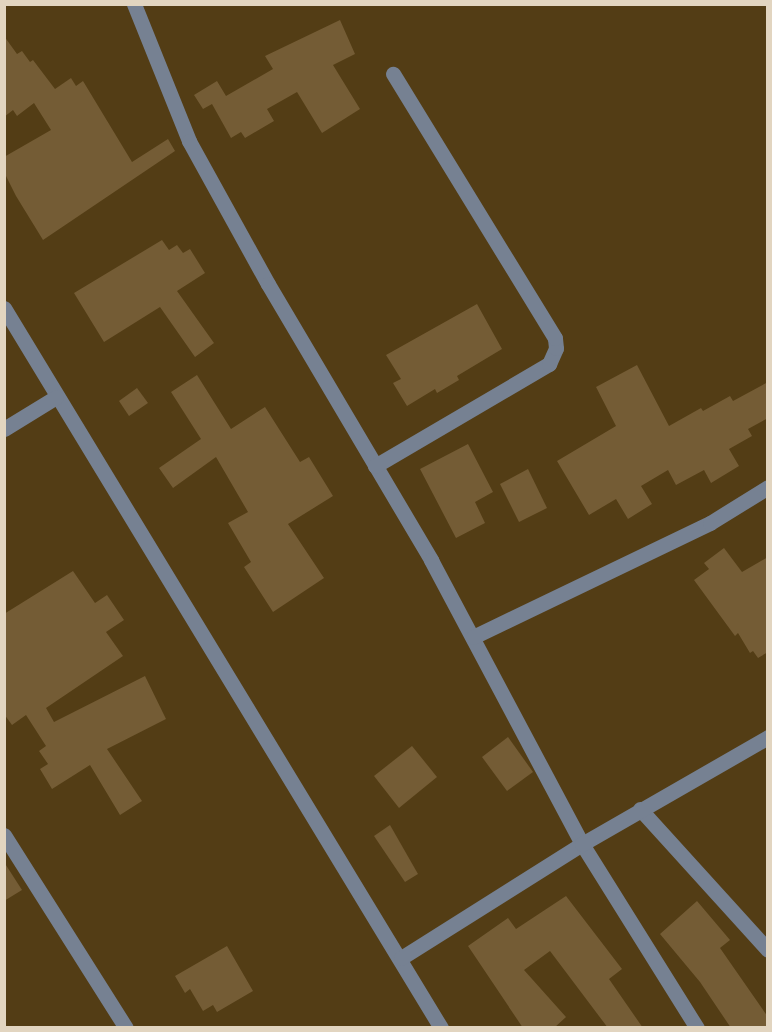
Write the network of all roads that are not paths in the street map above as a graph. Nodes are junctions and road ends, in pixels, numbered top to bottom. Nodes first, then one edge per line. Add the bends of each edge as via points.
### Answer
1 (134, 4) edge
2 (393, 74) dead end
3 (4, 308) edge
4 (56, 397) junction
5 (4, 429) edge
6 (375, 466) junction
7 (768, 487) edge
8 (473, 637) junction
9 (768, 737) edge
10 (640, 809) junction
11 (4, 835) edge
12 (582, 844) junction
13 (768, 950) edge
14 (401, 958) junction
15 (126, 1028) edge
16 (441, 1028) edge
17 (696, 1028) edge

1 - 6 street via 189,141
2 - 6 street via 555,338 556,348 549,364
3 - 4 street
4 - 5 street
4 - 14 street
6 - 8 street
7 - 8 street via 710,523
8 - 12 street
9 - 10 street
10 - 12 street
10 - 13 street
11 - 15 street
12 - 14 street
12 - 17 street
14 - 16 street

